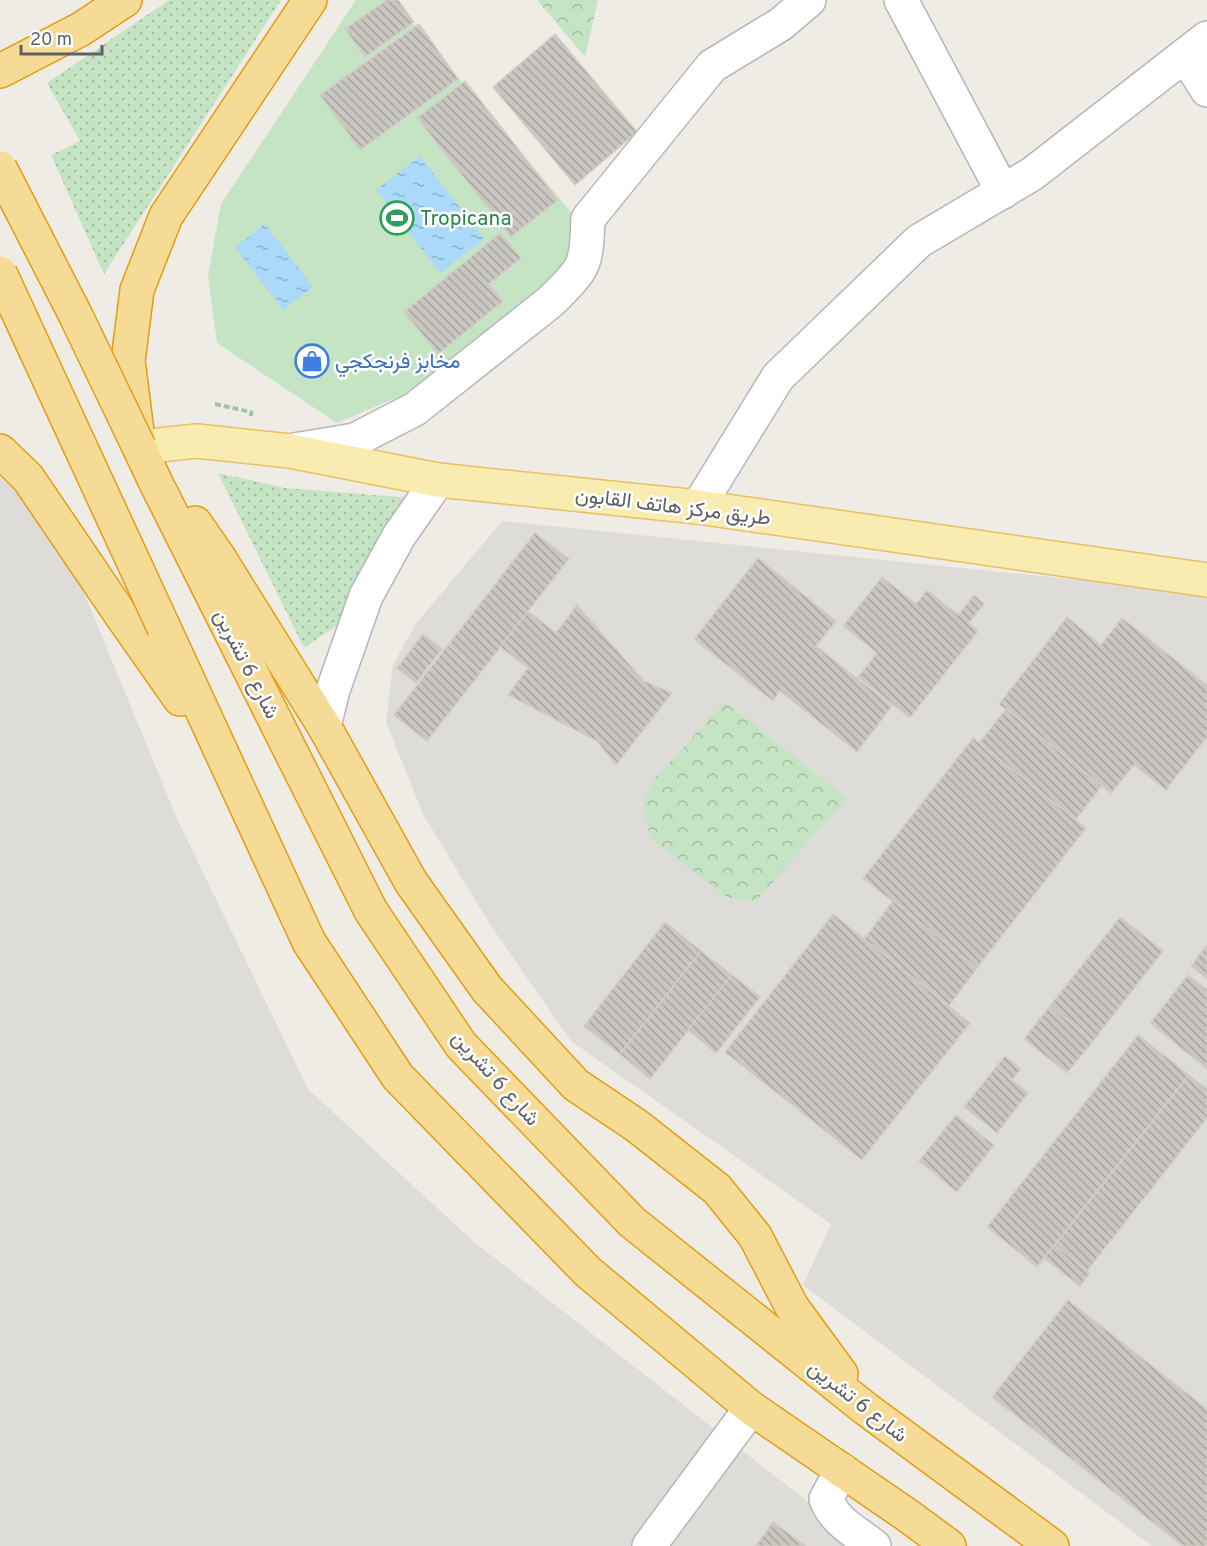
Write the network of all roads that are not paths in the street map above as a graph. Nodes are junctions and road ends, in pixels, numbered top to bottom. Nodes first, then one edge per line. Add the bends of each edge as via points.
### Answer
1 (125, 0) edge
2 (310, 0) edge
3 (809, 0) edge
4 (901, 0) edge
5 (1196, 47) edge
6 (0, 71) edge
7 (1207, 90) edge
8 (0, 154) edge
9 (0, 168) edge
10 (1003, 192) junction
11 (17, 201) junction
12 (0, 273) edge
13 (139, 447) junction
14 (0, 451) edge
15 (290, 451) junction
16 (438, 480) junction
17 (155, 481) junction
18 (698, 507) junction
19 (1207, 580) edge
20 (324, 726) junction
21 (228, 767) junction
22 (751, 1408) junction
23 (867, 1409) junction
24 (842, 1470) junction
25 (649, 1546) edge
26 (874, 1546) edge
27 (949, 1546) edge
28 (1052, 1546) edge

1 - 6 highway
2 - 13 highway via 166,216 137,290 128,361
3 - 15 street via 781,24 712,66 588,219 583,263 550,302 414,409 355,440
4 - 10 street
5 - 7 street
5 - 10 street via 1032,174
8 - 11 highway, bridge
9 - 11 highway, bridge
10 - 18 street via 920,241 778,377
11 - 13 highway, شارع 6 تشرين, bridge
12 - 21 highway, bridge
13 - 15 main road, طريق مركز هاتف القابون via 197,441
13 - 17 highway, شارع 6 تشرين
14 - 21 highway via 28,478
15 - 16 main road, طريق مركز هاتف القابون
16 - 18 main road, طريق مركز هاتف القابون
16 - 20 street via 399,536 366,596
17 - 20 highway via 200,528
17 - 23 highway, شارع 6 تشرين via 371,911 461,1045 632,1222
18 - 19 main road, طريق مركز هاتف القابون
20 - 23 highway via 411,882 487,989 576,1085 637,1126 717,1189 755,1236 792,1307
21 - 22 highway via 309,942 398,1077 588,1272
22 - 24 highway
22 - 25 street
23 - 28 highway, شارع 6 تشرين
24 - 26 street via 826,1499 829,1507 839,1520
24 - 27 highway

